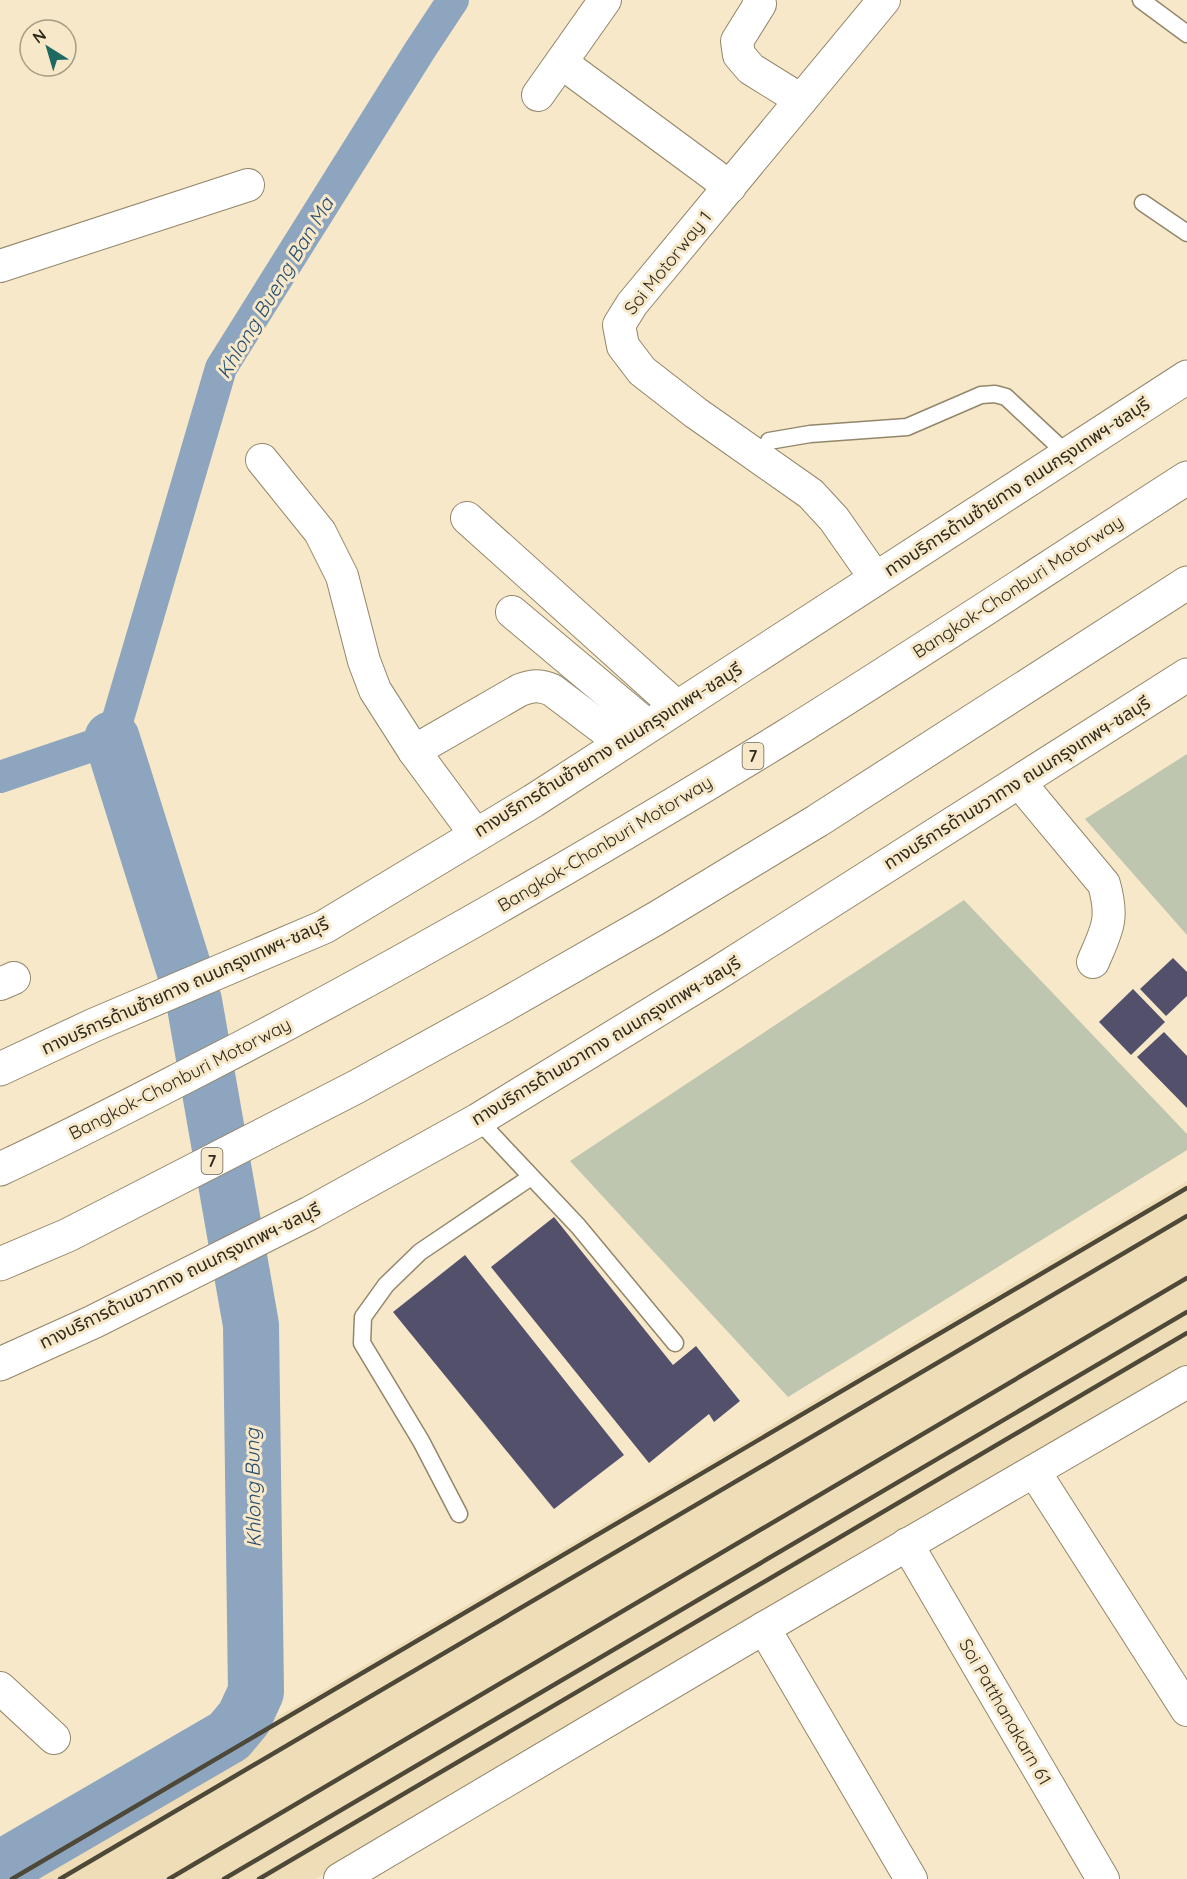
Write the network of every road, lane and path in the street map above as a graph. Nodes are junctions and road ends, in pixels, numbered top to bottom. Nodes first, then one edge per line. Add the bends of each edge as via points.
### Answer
1 (605, 0) edge
2 (759, 0) edge
3 (884, 0) edge
4 (1141, 0) edge
5 (1187, 34) edge
6 (562, 63) junction
7 (538, 95) dead end
8 (801, 100) junction
9 (248, 185) dead end
10 (730, 187) junction
11 (1143, 202) dead end
12 (1187, 233) edge
13 (0, 266) edge
14 (1187, 377) edge
15 (769, 441) dead end
16 (1067, 454) junction
17 (262, 460) dead end
18 (1187, 478) edge
19 (467, 518) dead end
20 (876, 579) junction
21 (1187, 583) edge
22 (512, 612) dead end
23 (1187, 675) edge
24 (677, 707) junction
25 (635, 734) junction
26 (414, 751) junction
27 (1019, 782) junction
28 (476, 834) junction
29 (1094, 962) dead end
30 (0, 1069) edge
31 (478, 1120) junction
32 (0, 1168) edge
33 (531, 1177) junction
34 (0, 1264) edge
35 (675, 1343) dead end
36 (0, 1364) edge
37 (1187, 1382) edge
38 (1034, 1471) junction
39 (459, 1514) dead end
40 (907, 1544) junction
41 (764, 1628) junction
42 (0, 1688) edge
43 (1186, 1707) edge
44 (54, 1738) dead end
45 (903, 1876) edge
46 (340, 1879) edge
47 (1103, 1879) edge

1 - 6 street
2 - 8 street via 736,41 739,55 752,69
3 - 8 street, Soi Motorway 1
4 - 5 lane
6 - 7 street
6 - 10 street
8 - 10 street, Soi Motorway 1
9 - 13 street
10 - 20 street, Soi Motorway 1 via 632,304 619,325 623,346 642,371 811,494 834,519
11 - 12 lane
14 - 16 main road, ทางบริการด้านซ้ายทาง ถนนกรุงเทพฯ-ชลบุรี
15 - 16 lane via 907,427 981,395 995,393 1006,397
16 - 20 main road, ทางบริการด้านซ้ายทาง ถนนกรุงเทพฯ-ชลบุรี
17 - 26 street via 320,532 342,576 375,690
18 - 32 main road, Bangkok-Chonburi Motorway / 7 via 778,741 485,915 308,1014
19 - 24 street
20 - 24 main road, ทางบริการด้านซ้ายทาง ถนนกรุงเทพฯ-ชลบุรี
21 - 34 main road, 7 via 655,919 356,1087 68,1235
22 - 25 street
23 - 27 main road, ทางบริการด้านขวาทาง ถนนกรุงเทพฯ-ชลบุรี
24 - 25 main road, ทางบริการด้านซ้ายทาง ถนนกรุงเทพฯ-ชลบุรี
25 - 26 street via 552,690 532,685
25 - 28 main road, ทางบริการด้านซ้ายทาง ถนนกรุงเทพฯ-ชลบุรี
26 - 28 street
27 - 29 street via 1104,884 1110,904 1108,927
27 - 31 main road, ทางบริการด้านขวาทาง ถนนกรุงเทพฯ-ชลบุรี
28 - 30 main road, ทางบริการด้านซ้ายทาง ถนนกรุงเทพฯ-ชลบุรี via 324,927
31 - 33 lane
31 - 36 main road, ทางบริการด้านขวาทาง ถนนกรุงเทพฯ-ชลบุรี via 309,1213 93,1322
33 - 35 lane via 578,1226
33 - 39 lane via 420,1252 386,1285 363,1317 362,1343
37 - 38 street
38 - 40 street
38 - 43 street
40 - 41 street
40 - 47 street, Soi Patthanakarn 61
41 - 45 street
41 - 46 street
42 - 44 street

